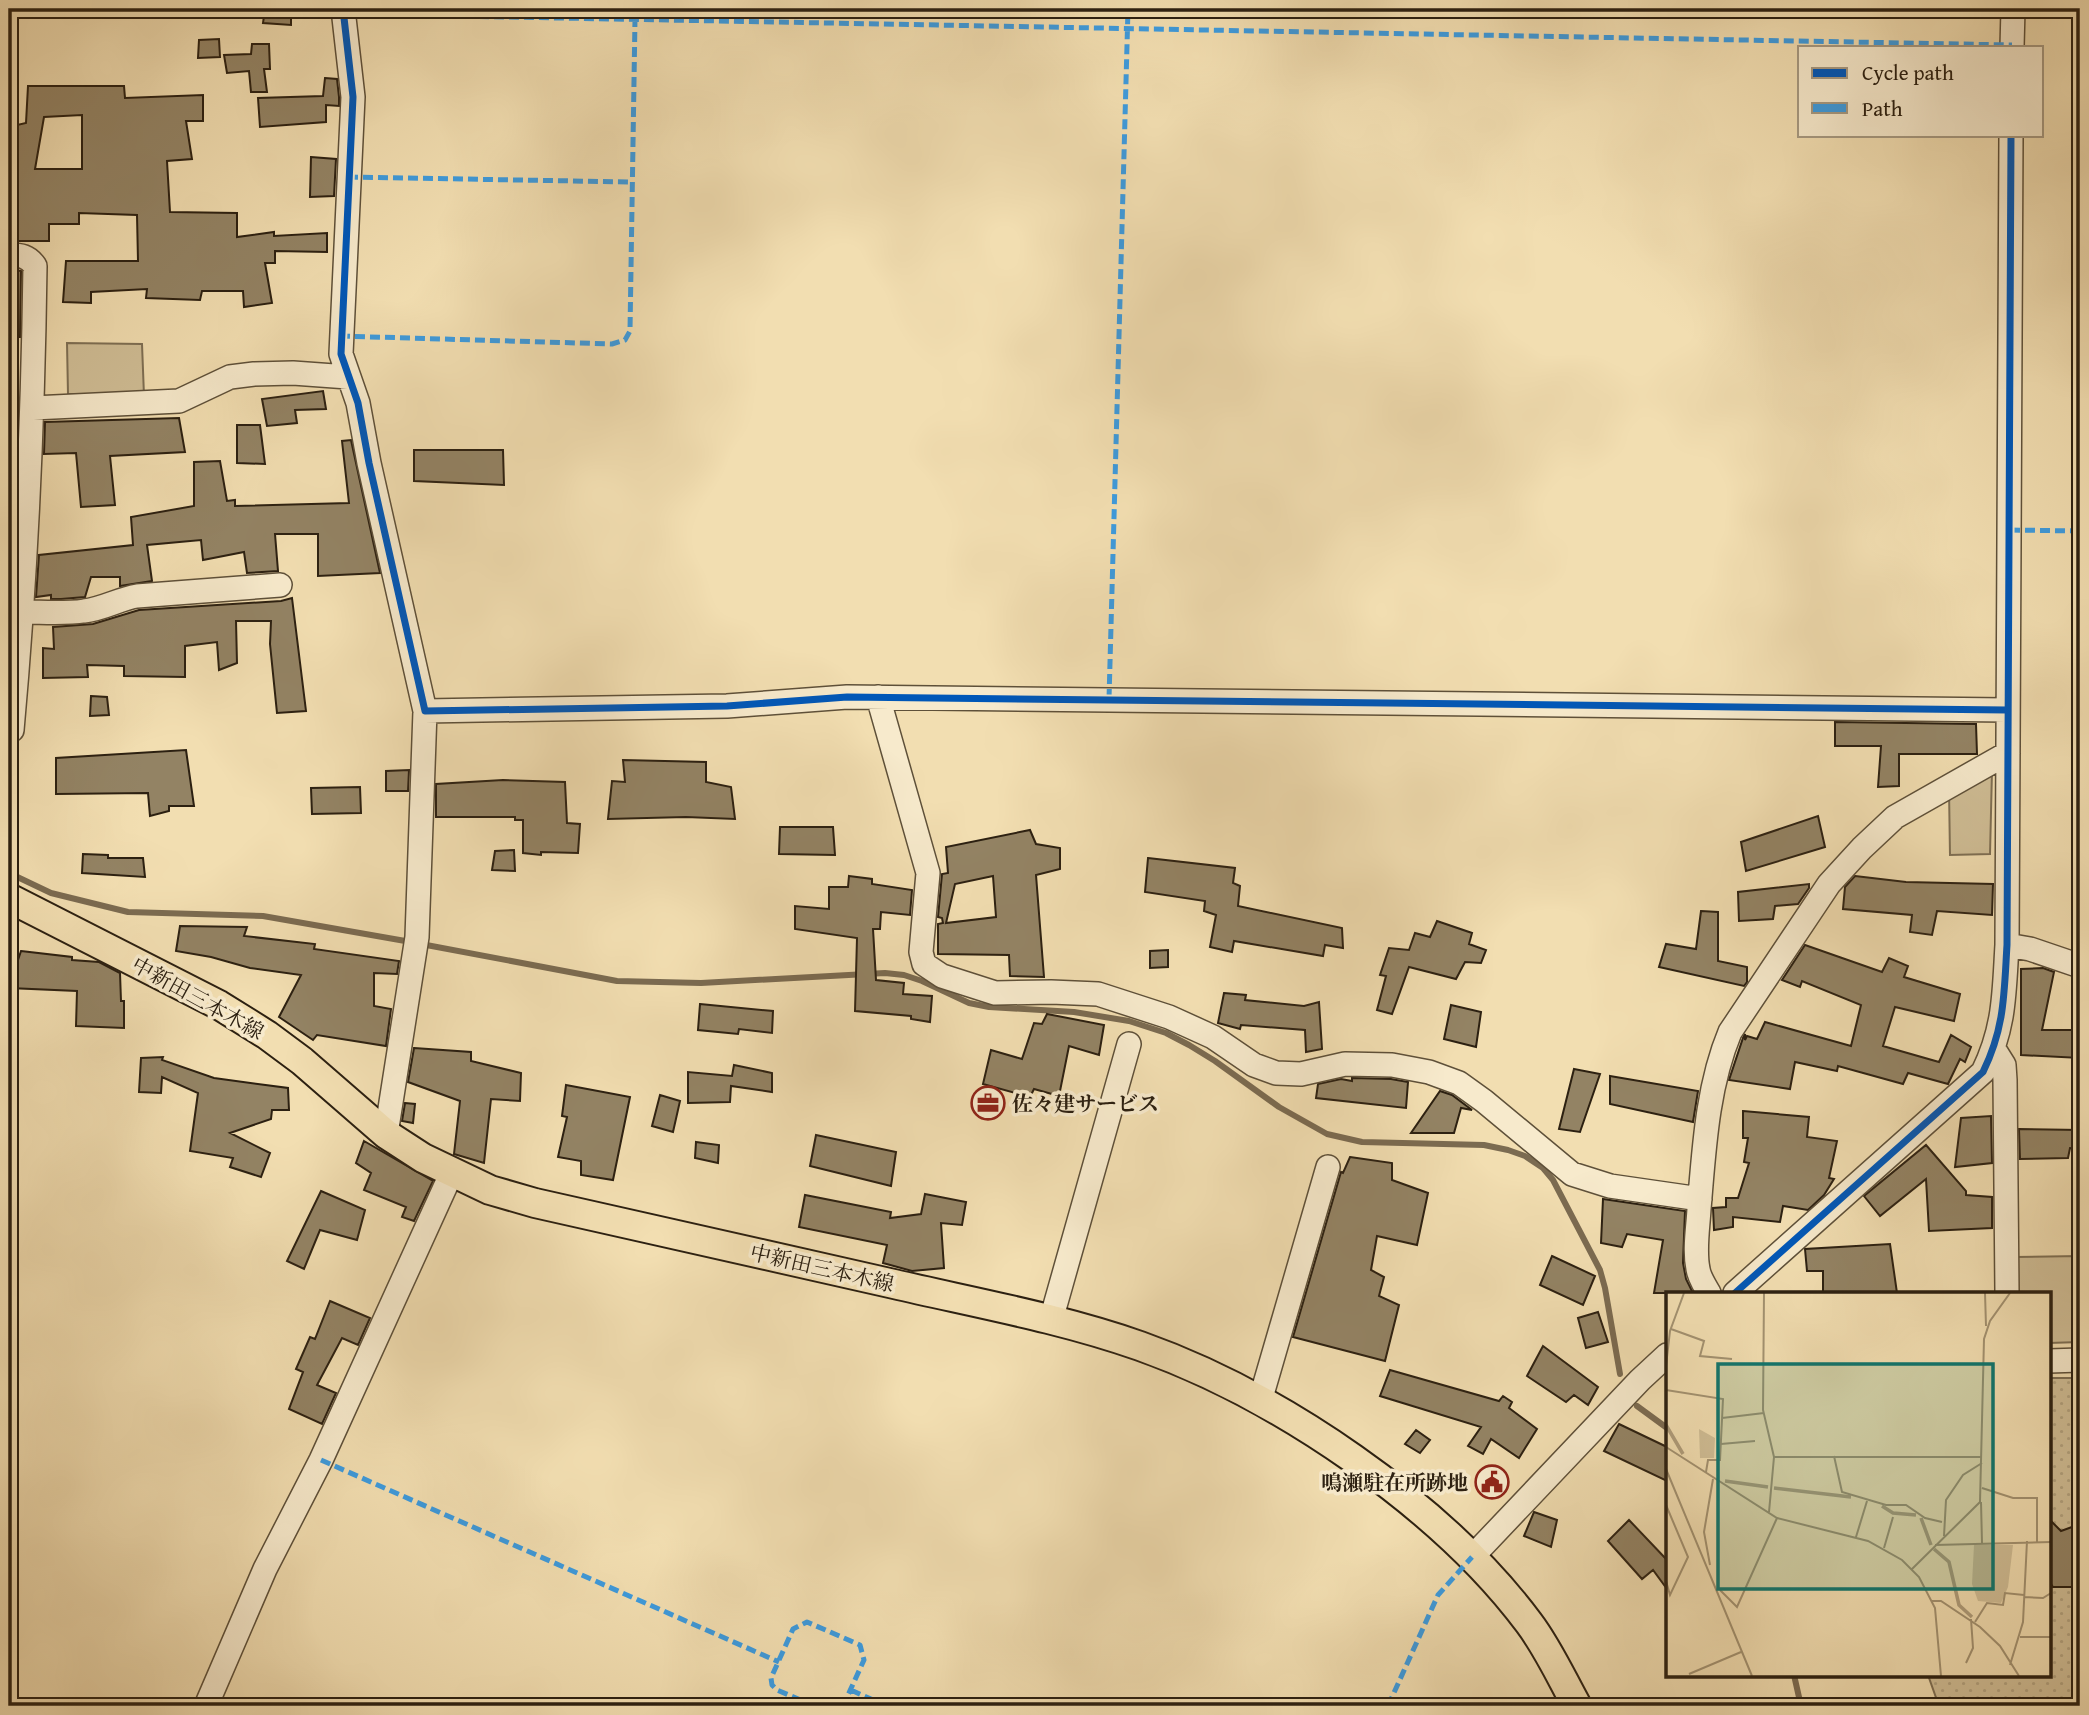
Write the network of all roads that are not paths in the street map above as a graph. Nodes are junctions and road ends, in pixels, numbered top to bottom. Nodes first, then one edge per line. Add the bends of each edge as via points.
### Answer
1 (343, 9) edge
2 (2013, 9) edge
3 (2012, 46) edge
4 (2011, 136) edge
5 (9, 255) edge
6 (348, 377) junction
7 (33, 408) junction
8 (280, 585) dead end
9 (22, 612) junction
10 (878, 696) junction
11 (2007, 709) junction
12 (425, 711) junction
13 (9, 730) edge
14 (2008, 753) junction
15 (9, 898) edge
16 (2007, 945) junction
17 (2080, 966) edge
18 (1129, 1044) dead end
19 (1994, 1049) junction
20 (386, 1134) junction
21 (1328, 1167) dead end
22 (452, 1172) junction
23 (1700, 1199) junction
24 (1709, 1292) edge
25 (1736, 1292) edge
26 (2007, 1292) edge
27 (1051, 1320) junction
28 (1666, 1356) edge
29 (2080, 1360) edge
30 (2050, 1362) edge
31 (1640, 1380) junction
32 (1666, 1380) edge
33 (1260, 1401) junction
34 (1472, 1557) junction
35 (206, 1706) edge
36 (1577, 1706) edge

1 - 6 street via 353,97 340,336
2 - 3 street
4 - 11 street
5 - 7 street via 21,255 35,266
6 - 7 street via 254,374 230,377 179,401
6 - 12 street via 359,404
7 - 9 street
8 - 9 street via 137,596 82,612
9 - 13 street
10 - 11 street
10 - 12 street via 727,706
10 - 23 street via 928,873 921,952 924,964 942,976 995,993 1098,994 1170,1017 1276,1073 1301,1074 1345,1064 1429,1072 1458,1083 1484,1101 1572,1174 1610,1186
11 - 14 street
12 - 20 street via 417,943
14 - 16 street
14 - 23 street via 1895,817 1829,884 1730,1032 1720,1056 1711,1091
15 - 20 main road, 中新田三本木線 via 258,1029
16 - 17 street
16 - 19 street via 2002,1018
18 - 27 street
19 - 25 street via 1983,1072
19 - 26 street via 2004,1065 2005,1080
20 - 22 main road, 中新田三本木線
21 - 33 street
22 - 27 main road, 中新田三本木線 via 534,1203
22 - 35 street via 321,1460 265,1569
23 - 24 street via 1696,1250 1698,1270
27 - 33 main road, 中新田三本木線 via 1190,1366
28 - 31 street
29 - 30 street
31 - 32 street
31 - 34 street
33 - 34 main road, 中新田三本木線 via 1327,1440 1399,1493
34 - 36 main road, 中新田三本木線 via 1530,1624

